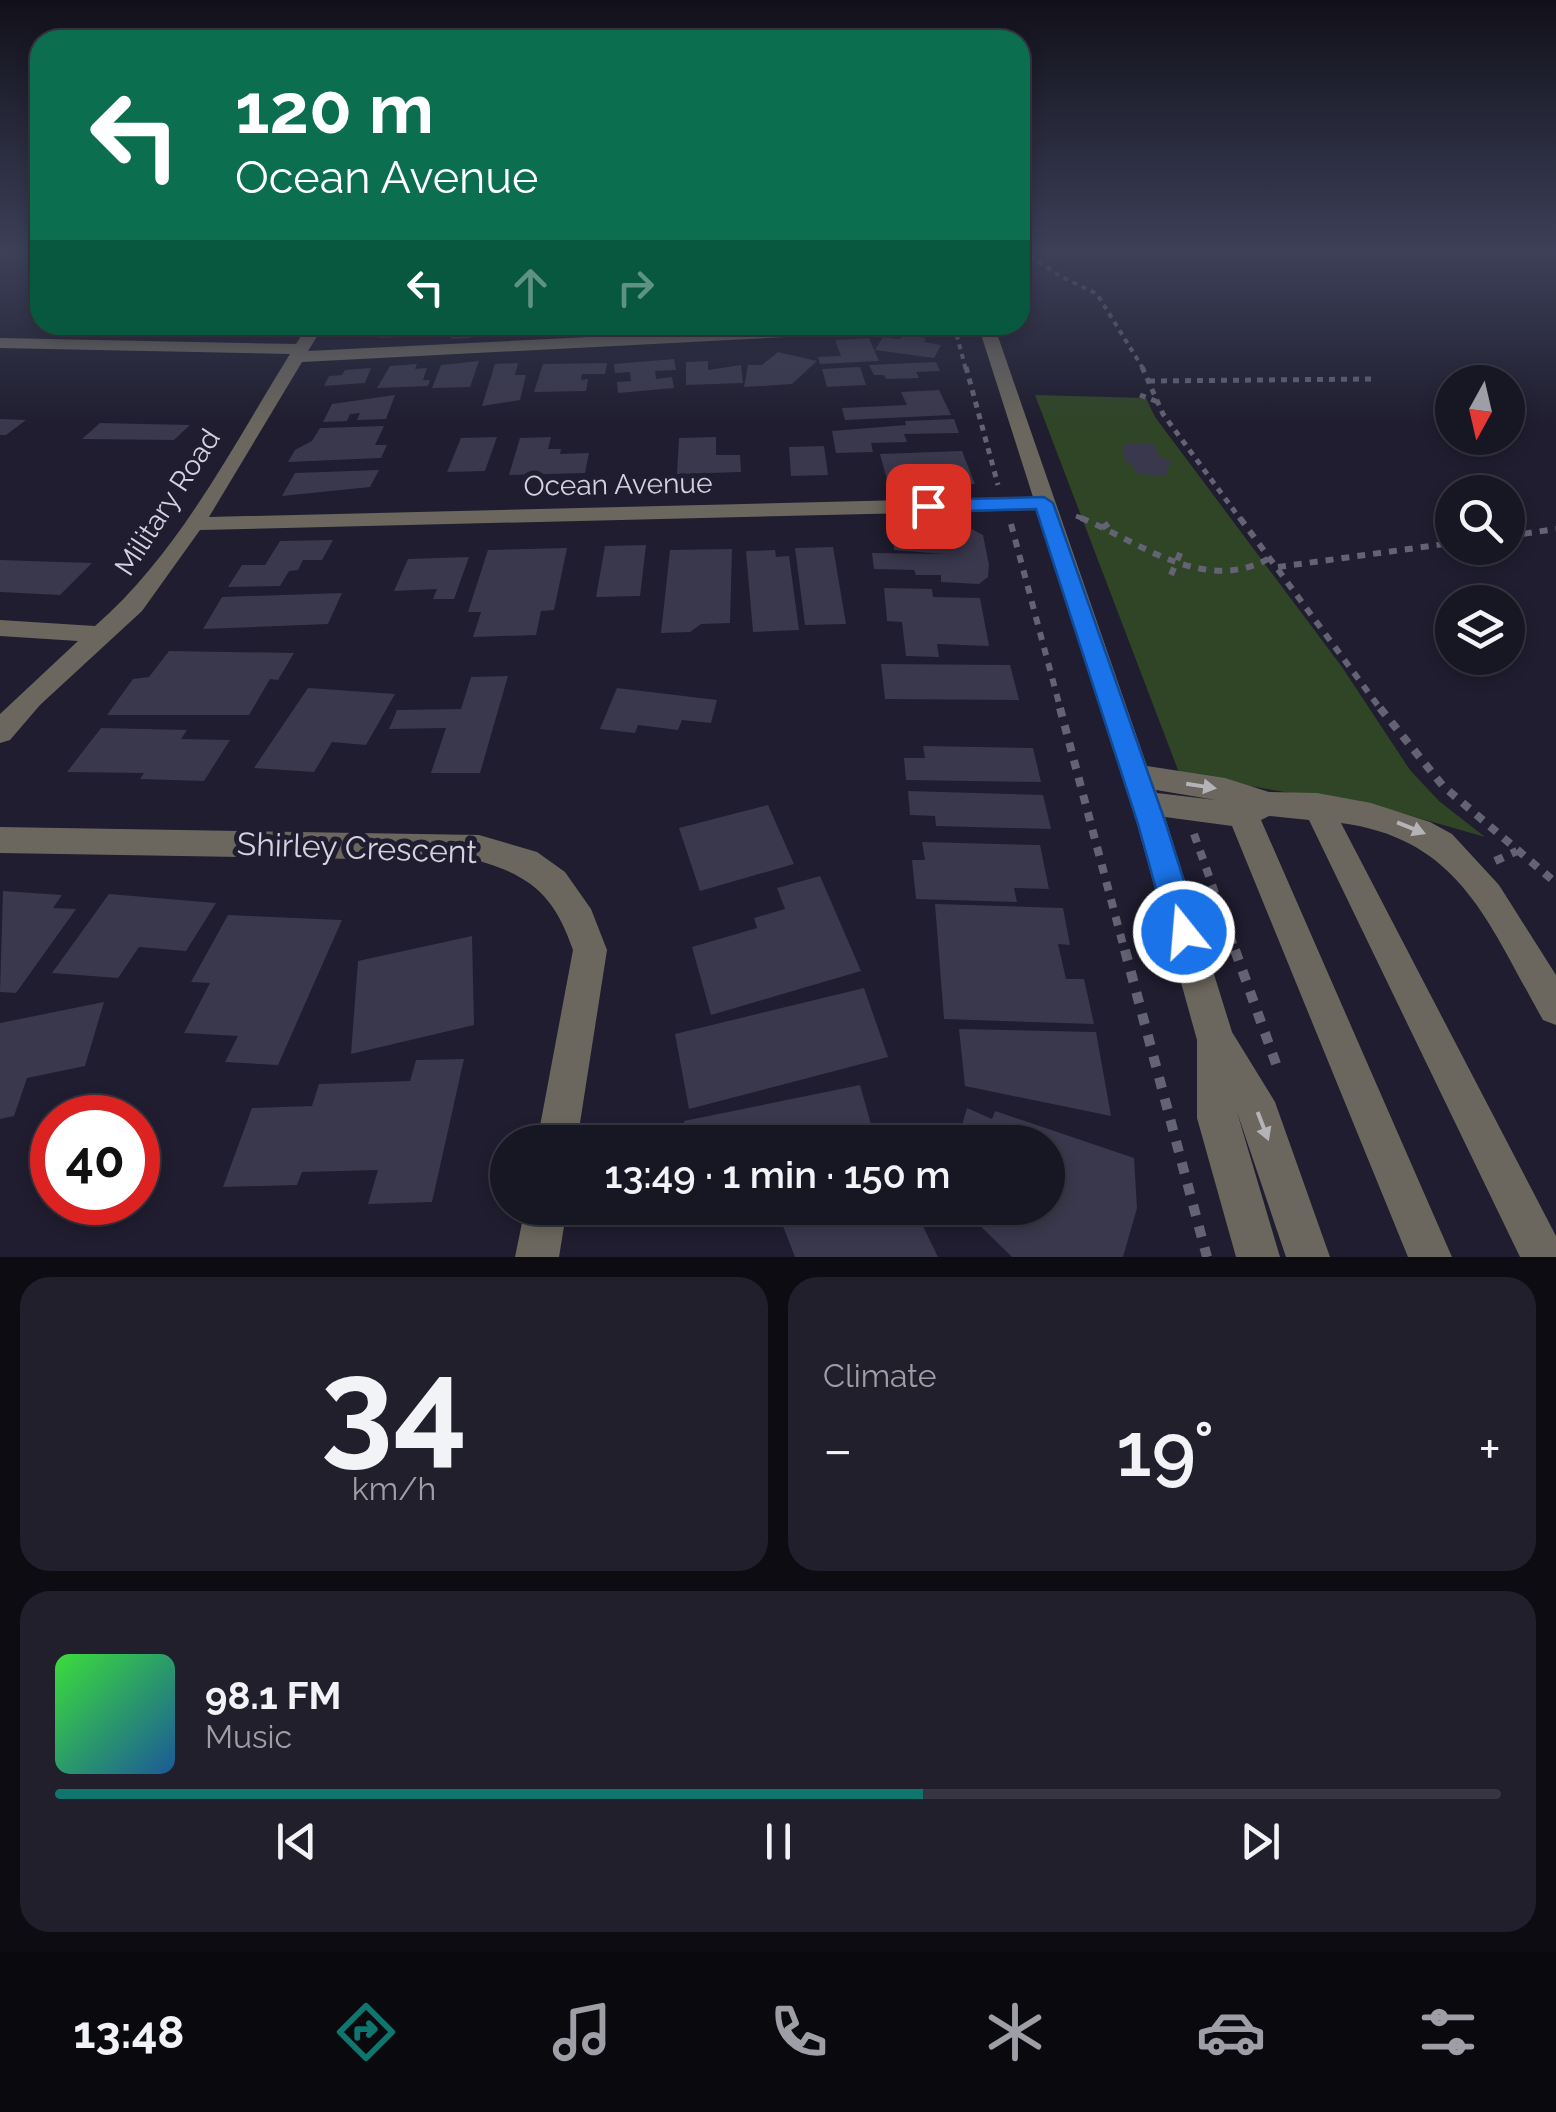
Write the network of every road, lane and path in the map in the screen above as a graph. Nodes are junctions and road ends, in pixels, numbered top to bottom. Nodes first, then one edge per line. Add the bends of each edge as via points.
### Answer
1 (1106, 309) edge
2 (310, 335) edge
3 (701, 335) edge
4 (957, 335) edge
5 (989, 335) edge
6 (0, 343) edge
7 (299, 353) junction
8 (1371, 379) dead end
9 (1149, 381) junction
10 (1140, 395) dead end
11 (1158, 402) junction
12 (998, 486) dead end
13 (1044, 503) junction
14 (1075, 516) dead end
15 (1114, 520) dead end
16 (194, 524) junction
17 (1011, 524) dead end
18 (1101, 528) junction
19 (1556, 529) edge
20 (1525, 534) edge
21 (1435, 545) edge
22 (1181, 551) dead end
23 (1270, 558) junction
24 (1178, 560) junction
25 (1277, 567) junction
26 (1172, 575) dead end
27 (0, 628) edge
28 (102, 635) junction
29 (0, 733) edge
30 (1140, 789) junction
31 (1316, 805) junction
32 (1254, 809) junction
33 (1192, 829) dead end
34 (0, 840) edge
35 (1517, 851) junction
36 (1494, 862) dead end
37 (1556, 884) edge
38 (1556, 1008) edge
39 (1216, 1040) junction
40 (1285, 1090) dead end
41 (560, 1125) edge
42 (543, 1225) edge
43 (538, 1257) edge
44 (1207, 1257) edge
45 (1258, 1257) edge
46 (1308, 1257) edge
47 (1430, 1257) edge
48 (1543, 1257) edge

1 - 9 path
2 - 7 street, Military Road
3 - 7 street
4 - 12 path
5 - 13 street
6 - 7 street
7 - 16 street, Military Road
8 - 9 path
9 - 11 path
10 - 11 path
11 - 23 path
13 - 16 street, Ocean Avenue
13 - 30 street
14 - 18 path
15 - 18 path
16 - 28 street, Military Road via 133,606
17 - 44 path
18 - 24 path
19 - 20 path
21 - 25 path
22 - 24 path
23 - 24 path via 1236,572
23 - 25 path
24 - 26 path
25 - 35 path via 1443,786
27 - 28 street
28 - 29 street, Military Road
30 - 32 street
30 - 39 street
31 - 32 street
31 -> 38 street via 1380,816 1426,834 1458,858
31 - 48 street
32 - 47 street
33 - 40 path
34 - 41 street, Shirley Crescent via 480,848 526,861 554,882 590,950
35 - 36 path
35 - 37 path
39 - 45 street via 1216,1118
39 -> 46 street via 1261,1116
42 - 43 street

